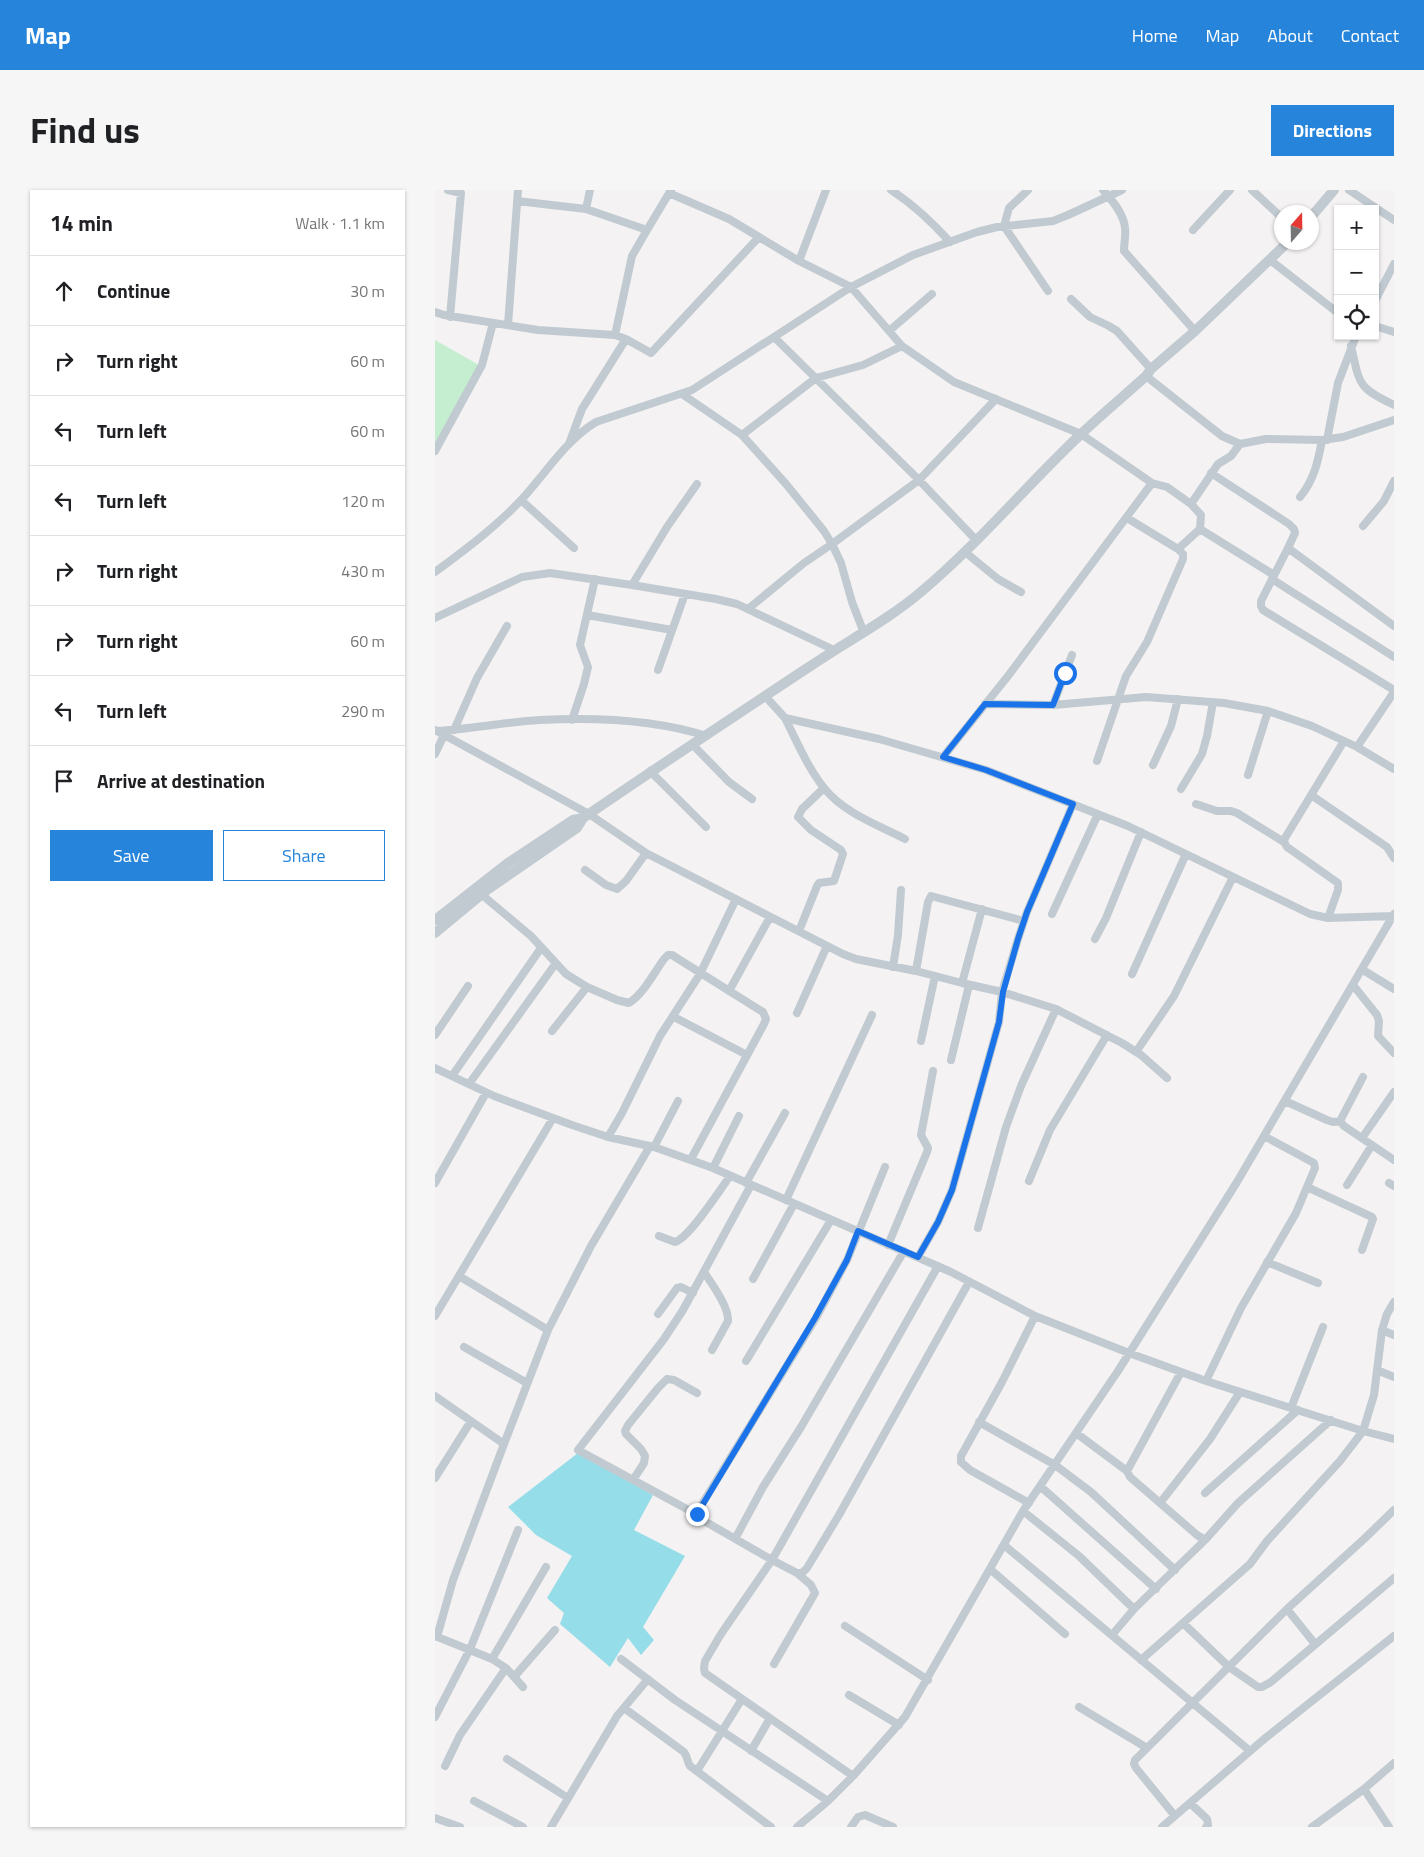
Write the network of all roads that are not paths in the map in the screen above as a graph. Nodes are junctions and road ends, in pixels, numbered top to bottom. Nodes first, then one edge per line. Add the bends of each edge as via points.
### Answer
1 (448, 190) edge
2 (518, 190) edge
3 (591, 190) edge
4 (826, 190) edge
5 (891, 190) edge
6 (1028, 190) edge
7 (1122, 190) edge
8 (1230, 190) edge
9 (1252, 190) edge
10 (1334, 190) edge
11 (1349, 190) edge
12 (461, 192) edge
13 (670, 192) edge
14 (1106, 193) edge
15 (517, 201) junction
16 (1319, 208) edge
17 (586, 209) junction
18 (1274, 210) edge
19 (1394, 220) edge
20 (1004, 226) junction
21 (647, 230) junction
22 (1193, 230) dead end
23 (759, 237) junction
24 (950, 242) junction
25 (1280, 250) edge
26 (1270, 260) junction
27 (799, 261) junction
28 (1394, 264) edge
29 (851, 287) junction
30 (1048, 291) dead end
31 (932, 294) dead end
32 (1378, 295) edge
33 (1071, 299) dead end
34 (1334, 310) edge
35 (435, 312) edge
36 (450, 316) junction
37 (493, 323) junction
38 (508, 325) junction
39 (1379, 327) edge
40 (889, 331) junction
41 (1195, 331) junction
42 (1394, 332) edge
43 (615, 335) junction
44 (774, 337) junction
45 (626, 339) junction
46 (1355, 340) edge
47 (902, 346) junction
48 (1351, 346) junction
49 (1148, 373) junction
50 (816, 378) junction
51 (682, 394) junction
52 (996, 399) junction
53 (1394, 405) edge
54 (1394, 420) edge
55 (1081, 434) junction
56 (742, 435) junction
57 (1324, 440) junction
58 (1240, 444) junction
59 (568, 447) junction
60 (435, 451) edge
61 (1211, 472) junction
62 (919, 480) junction
63 (1394, 481) edge
64 (1152, 483) junction
65 (697, 484) dead end
66 (1300, 497) dead end
67 (521, 500) junction
68 (1191, 504) junction
69 (1127, 518) junction
70 (1363, 526) dead end
71 (1200, 529) junction
72 (976, 540) junction
73 (832, 544) junction
74 (574, 548) dead end
75 (1287, 548) junction
76 (1178, 549) junction
77 (965, 552) junction
78 (435, 572) edge
79 (1273, 577) junction
80 (595, 579) junction
81 (631, 585) junction
82 (1021, 592) dead end
83 (685, 594) junction
84 (748, 609) junction
85 (587, 615) junction
86 (435, 618) edge
87 (507, 626) dead end
88 (1394, 626) edge
89 (672, 630) junction
90 (863, 633) junction
91 (834, 650) junction
92 (1072, 655) dead end
93 (1394, 657) edge
94 (658, 670) dead end
95 (1394, 691) edge
96 (765, 696) junction
97 (1119, 699) junction
98 (1178, 699) junction
99 (1213, 702) junction
100 (985, 704) junction
101 (1053, 705) junction
102 (1268, 711) junction
103 (785, 718) junction
104 (572, 720) junction
105 (454, 730) junction
106 (435, 731) edge
107 (444, 735) junction
108 (707, 736) junction
109 (1344, 741) junction
110 (692, 744) junction
111 (1357, 747) junction
112 (435, 754) edge
113 (943, 757) junction
114 (1097, 761) dead end
115 (1153, 765) dead end
116 (1394, 769) edge
117 (650, 771) junction
118 (1249, 775) dead end
119 (824, 788) junction
120 (1181, 789) dead end
121 (1311, 795) junction
122 (752, 798) dead end
123 (1073, 804) junction
124 (1197, 804) dead end
125 (1098, 814) junction
126 (586, 816) junction
127 (706, 827) dead end
128 (1141, 832) junction
129 (905, 839) dead end
130 (1284, 842) junction
131 (646, 853) junction
132 (1186, 854) junction
133 (1394, 858) edge
134 (585, 870) dead end
135 (1233, 877) junction
136 (901, 890) dead end
137 (481, 894) junction
138 (736, 900) junction
139 (982, 909) junction
140 (1052, 914) dead end
141 (1394, 915) edge
142 (770, 917) junction
143 (1328, 918) junction
144 (435, 920) edge
145 (1024, 921) junction
146 (799, 932) junction
147 (435, 933) edge
148 (1095, 939) dead end
149 (827, 946) junction
150 (541, 948) junction
151 (556, 964) junction
152 (893, 967) junction
153 (1363, 970) junction
154 (917, 971) junction
155 (700, 974) junction
156 (1132, 974) dead end
157 (935, 976) junction
158 (966, 984) junction
159 (1353, 985) junction
160 (468, 986) dead end
161 (587, 987) junction
162 (1394, 989) edge
163 (729, 991) junction
164 (1003, 992) junction
165 (1056, 1009) junction
166 (797, 1013) dead end
167 (872, 1015) dead end
168 (674, 1017) junction
169 (552, 1031) dead end
170 (435, 1035) edge
171 (1107, 1035) junction
172 (921, 1041) dead end
173 (1136, 1052) junction
174 (1394, 1053) edge
175 (747, 1055) junction
176 (951, 1060) dead end
177 (435, 1068) edge
178 (933, 1071) dead end
179 (452, 1076) junction
180 (1363, 1077) dead end
181 (1167, 1078) dead end
182 (469, 1084) junction
183 (1394, 1092) edge
184 (486, 1093) junction
185 (678, 1101) dead end
186 (1285, 1101) junction
187 (785, 1113) dead end
188 (739, 1116) dead end
189 (553, 1118) junction
190 (1340, 1121) junction
191 (1264, 1136) junction
192 (608, 1137) junction
193 (1362, 1138) junction
194 (1372, 1145) junction
195 (652, 1147) junction
196 (691, 1160) junction
197 (1394, 1160) edge
198 (885, 1167) dead end
199 (713, 1168) junction
200 (730, 1176) junction
201 (436, 1181) edge
202 (1029, 1181) dead end
203 (749, 1184) junction
204 (1347, 1185) dead end
205 (1307, 1187) junction
206 (785, 1200) junction
207 (794, 1204) junction
208 (831, 1220) junction
209 (978, 1228) dead end
210 (858, 1231) junction
211 (659, 1236) dead end
212 (888, 1244) junction
213 (1362, 1250) dead end
214 (903, 1251) junction
215 (918, 1257) junction
216 (1267, 1262) junction
217 (938, 1266) junction
218 (704, 1272) junction
219 (459, 1276) junction
220 (753, 1279) dead end
221 (969, 1282) junction
222 (1319, 1283) dead end
223 (693, 1293) junction
224 (1394, 1302) edge
225 (658, 1314) dead end
226 (435, 1316) edge
227 (1035, 1316) junction
228 (1323, 1327) dead end
229 (548, 1330) junction
230 (1382, 1330) junction
231 (1394, 1335) edge
232 (464, 1347) dead end
233 (711, 1350) dead end
234 (1129, 1353) junction
235 (746, 1361) dead end
236 (1377, 1370) junction
237 (1181, 1372) junction
238 (1394, 1377) edge
239 (1206, 1381) junction
240 (527, 1384) junction
241 (1240, 1392) junction
242 (697, 1393) dead end
243 (435, 1397) edge
244 (1295, 1409) junction
245 (1331, 1420) junction
246 (471, 1421) junction
247 (979, 1422) junction
248 (1363, 1431) junction
249 (1076, 1433) junction
250 (1394, 1439) edge
251 (504, 1444) junction
252 (1055, 1464) junction
253 (1127, 1471) junction
254 (435, 1478) edge
255 (633, 1480) junction
256 (1040, 1486) junction
257 (1205, 1493) dead end
258 (1029, 1503) junction
259 (1160, 1503) junction
260 (1394, 1510) edge
261 (1023, 1511) junction
262 (697, 1514) junction
263 (518, 1530) dead end
264 (735, 1539) junction
265 (1205, 1540) junction
266 (1004, 1545) junction
267 (772, 1560) junction
268 (546, 1567) dead end
269 (991, 1570) junction
270 (1175, 1570) junction
271 (797, 1573) junction
272 (1394, 1578) edge
273 (1155, 1589) junction
274 (1135, 1609) junction
275 (1287, 1609) junction
276 (1183, 1623) junction
277 (845, 1626) dead end
278 (555, 1630) dead end
279 (1065, 1634) dead end
280 (1112, 1635) junction
281 (1394, 1636) edge
282 (436, 1637) edge
283 (1315, 1644) junction
284 (469, 1649) junction
285 (492, 1659) junction
286 (621, 1659) dead end
287 (1141, 1660) junction
288 (774, 1664) dead end
289 (1229, 1666) junction
290 (506, 1668) junction
291 (514, 1677) junction
292 (648, 1679) junction
293 (928, 1680) junction
294 (523, 1687) dead end
295 (849, 1695) dead end
296 (742, 1700) junction
297 (1193, 1704) junction
298 (1079, 1706) dead end
299 (624, 1708) junction
300 (435, 1717) edge
301 (770, 1718) junction
302 (899, 1725) junction
303 (722, 1732) junction
304 (1147, 1748) junction
305 (751, 1751) junction
306 (1250, 1751) junction
307 (507, 1759) dead end
308 (1394, 1763) edge
309 (445, 1766) dead end
310 (697, 1771) junction
311 (853, 1776) junction
312 (1364, 1789) junction
313 (568, 1798) junction
314 (474, 1801) dead end
315 (828, 1801) junction
316 (1190, 1803) junction
317 (1175, 1816) junction
318 (435, 1818) edge
319 (460, 1827) edge
320 (523, 1827) edge
321 (551, 1827) edge
322 (771, 1827) edge
323 (797, 1827) edge
324 (851, 1827) edge
325 (893, 1827) edge
326 (1162, 1827) edge
327 (1206, 1827) edge
328 (1312, 1827) edge
329 (1389, 1827) edge

1 - 12 street
2 - 15 street
3 - 17 street
4 - 27 street
5 - 24 street via 927,216
6 - 20 street via 1009,208
7 - 14 street
8 - 22 street
9 - 18 street
10 - 16 street
11 - 19 street
12 - 36 street
13 - 21 street
13 - 23 street via 729,219
14 - 20 street via 1068,216
14 - 41 street via 1123,219 1124,251
15 - 17 street
15 - 38 street
17 - 21 street
20 - 24 street
20 - 30 street
21 - 43 street via 632,256
23 - 27 street
23 - 45 street via 651,353
24 - 29 street via 905,259
25 - 26 street
26 - 34 street
26 - 41 street
27 - 29 street
28 - 32 street
29 - 40 street
29 - 44 street
31 - 40 street
33 - 49 street via 1090,317 1117,331
35 - 36 street
36 - 37 street
37 - 38 street
37 - 60 street via 482,366
38 - 43 street
39 - 42 street
40 - 47 street
41 - 49 street
43 - 45 street
44 - 50 street
44 - 51 street
45 - 59 street via 582,409
46 - 48 street
47 - 50 street via 863,365
47 - 52 street via 954,382
48 - 53 street via 1359,381 1370,392
48 - 57 street
49 - 55 street
49 - 58 street via 1222,436
50 - 56 street
50 - 62 street
51 - 56 street
51 - 59 street via 596,422 582,431
52 - 55 street
52 - 62 street
54 - 57 street
55 - 64 street
55 - 72 street
56 - 73 street
57 - 58 street via 1265,439
57 - 66 street via 1313,476
58 - 61 street
59 - 67 street
61 - 68 street
61 - 75 street via 1289,524 1295,533
62 - 72 street
62 - 73 street
63 - 70 street via 1384,501
64 - 68 street via 1167,487
64 - 69 street
65 - 81 street
67 - 74 street
67 - 78 street via 471,546
68 - 71 street via 1201,515
69 - 76 street
69 - 100 street
71 - 76 street
71 - 79 street
72 - 77 street
73 - 84 street
73 - 90 street
75 - 79 street
75 - 88 street
76 - 97 street via 1183,559 1147,642 1126,676
77 - 82 street via 999,580
77 - 90 street via 922,591
79 - 93 street
79 - 95 street via 1261,601 1263,610
80 - 81 street
80 - 85 street
80 - 86 street via 550,573 522,577
81 - 83 street
83 - 84 street via 730,602
83 - 89 street
84 - 91 street
85 - 89 street
85 - 104 street via 580,644 588,667
87 - 105 street via 477,678
89 - 94 street
90 - 91 street
91 - 96 street
92 - 101 street
95 - 111 street
96 - 103 street
96 - 108 street
97 - 98 street
97 - 101 street
97 - 114 street
98 - 99 street
98 - 115 street via 1171,726
99 - 102 street
99 - 120 street via 1202,754
100 - 101 street
100 - 113 street
102 - 109 street
102 - 118 street
103 - 113 street
103 - 119 street
104 - 105 street via 540,720
104 - 108 street via 623,720 678,727
105 - 106 street
106 - 107 street
107 - 112 street
107 - 126 street
108 - 110 street
109 - 111 street
109 - 121 street
110 - 117 street
110 - 122 street via 729,782
111 - 116 street
113 - 123 street
117 - 126 street
117 - 127 street
119 - 129 street via 861,817
119 - 146 street via 798,817 843,854 834,881 817,886
121 - 130 street
121 - 133 street via 1387,847
123 - 125 street
123 - 145 street
124 - 130 street via 1237,813
125 - 128 street
125 - 140 street
126 - 131 street
126 - 137 street via 577,828
126 - 144 street via 573,820 509,863
128 - 132 street
128 - 148 street
130 - 143 street via 1338,883
131 - 134 street via 617,889
131 - 138 street
132 - 135 street
132 - 156 street
135 - 143 street via 1310,914
135 - 173 street via 1175,996
136 - 152 street
137 - 147 street
137 - 150 street
138 - 142 street
138 - 155 street
139 - 145 street
139 - 154 street via 936,896 929,897
139 - 158 street
141 - 143 street
141 - 153 street
142 - 146 street
142 - 163 street
145 - 164 street
146 - 149 street
149 - 152 street via 856,959
149 - 166 street
150 - 151 street
150 - 179 street
151 - 161 street via 565,974
151 - 182 street
152 - 154 street
153 - 159 street
153 - 162 street
154 - 157 street
155 - 161 street via 668,955 642,991 629,1003
155 - 163 street
155 - 168 street
157 - 158 street
157 - 172 street
158 - 164 street
158 - 176 street
159 - 174 street via 1377,1015 1379,1036
159 - 186 street
160 - 170 street
161 - 169 street
163 - 175 street via 766,1016
164 - 165 street
164 - 215 street via 999,1022 952,1190
165 - 171 street
165 - 209 street via 1012,1111
167 - 206 street
168 - 175 street
168 - 192 street
171 - 173 street
171 - 202 street via 1051,1130
173 - 181 street
175 - 196 street
177 - 179 street
178 - 212 street via 921,1136 927,1152
179 - 182 street
180 - 190 street
182 - 184 street
183 - 193 street
184 - 189 street
184 - 201 street
185 - 195 street
186 - 190 street via 1327,1120
186 - 191 street
187 - 203 street
188 - 199 street
189 - 192 street
189 - 219 street
190 - 193 street
191 - 205 street via 1315,1165
191 - 234 street
192 - 195 street
193 - 194 street
194 - 197 street
194 - 204 street
195 - 196 street
195 - 229 street via 591,1246
196 - 199 street
198 - 210 street
199 - 200 street
200 - 203 street
200 - 211 street via 681,1240 675,1242
203 - 206 street
203 - 218 street
205 - 213 street via 1372,1217
205 - 216 street
206 - 207 street
207 - 208 street
207 - 220 street
208 - 210 street
208 - 235 street
210 - 212 street
210 - 262 street via 847,1260 815,1318
212 - 214 street
214 - 215 street
214 - 264 street
215 - 217 street
216 - 222 street
216 - 239 street
217 - 221 street
217 - 267 street
218 - 223 street
218 - 233 street via 729,1317
219 - 226 street
219 - 229 street
221 - 227 street
221 - 271 street via 839,1515 807,1568
223 - 225 street via 677,1288
223 - 255 street via 664,1339 579,1446 580,1452
224 - 230 street
227 - 234 street
227 - 247 street
228 - 244 street
229 - 240 street
230 - 231 street
230 - 236 street
232 - 240 street
234 - 237 street
234 - 249 street
236 - 238 street
236 - 248 street
237 - 239 street
237 - 253 street
239 - 241 street
240 - 251 street
241 - 244 street
241 - 259 street via 1210,1438
242 - 255 street via 667,1379 628,1426 626,1434 645,1456
243 - 246 street
244 - 245 street
244 - 257 street
245 - 248 street
245 - 265 street via 1238,1503
246 - 251 street
246 - 254 street
247 - 252 street
247 - 258 street via 963,1450 961,1462
248 - 250 street
248 - 276 street via 1250,1564
249 - 252 street
249 - 253 street
251 - 282 street via 453,1580
252 - 256 street
252 - 270 street via 1091,1492
253 - 259 street
255 - 262 street
256 - 258 street
256 - 273 street
258 - 261 street
259 - 265 street
260 - 275 street
261 - 266 street
261 - 274 street via 1079,1556
262 - 264 street
263 - 284 street
264 - 267 street
265 - 270 street
266 - 269 street
266 - 280 street
267 - 271 street
267 - 296 street via 705,1661 705,1673
268 - 285 street
269 - 279 street
269 - 293 street
270 - 273 street
271 - 288 street via 811,1585 815,1594
272 - 283 street
273 - 274 street
274 - 280 street
275 - 283 street
275 - 289 street
276 - 287 street
276 - 289 street
277 - 293 street
278 - 291 street
280 - 287 street
281 - 306 street
282 - 284 street
283 - 289 street via 1262,1687
284 - 285 street
284 - 300 street
285 - 290 street
286 - 292 street
287 - 297 street
289 - 297 street
290 - 291 street
290 - 309 street via 460,1735
291 - 294 street
292 - 299 street
292 - 303 street
293 - 302 street
295 - 302 street
296 - 301 street
296 - 303 street
297 - 304 street
297 - 306 street
298 - 304 street
299 - 310 street via 684,1752 688,1763
299 - 313 street
301 - 305 street
301 - 311 street
302 - 311 street
303 - 305 street
303 - 310 street
304 - 317 street via 1134,1764
305 - 315 street
306 - 316 street
307 - 313 street
308 - 312 street
310 - 322 street
311 - 315 street
312 - 328 street
312 - 329 street
313 - 321 street
314 - 320 street
315 - 323 street
316 - 317 street
316 - 327 street via 1207,1819
317 - 326 street
318 - 319 street
324 - 325 street via 858,1817 865,1815

